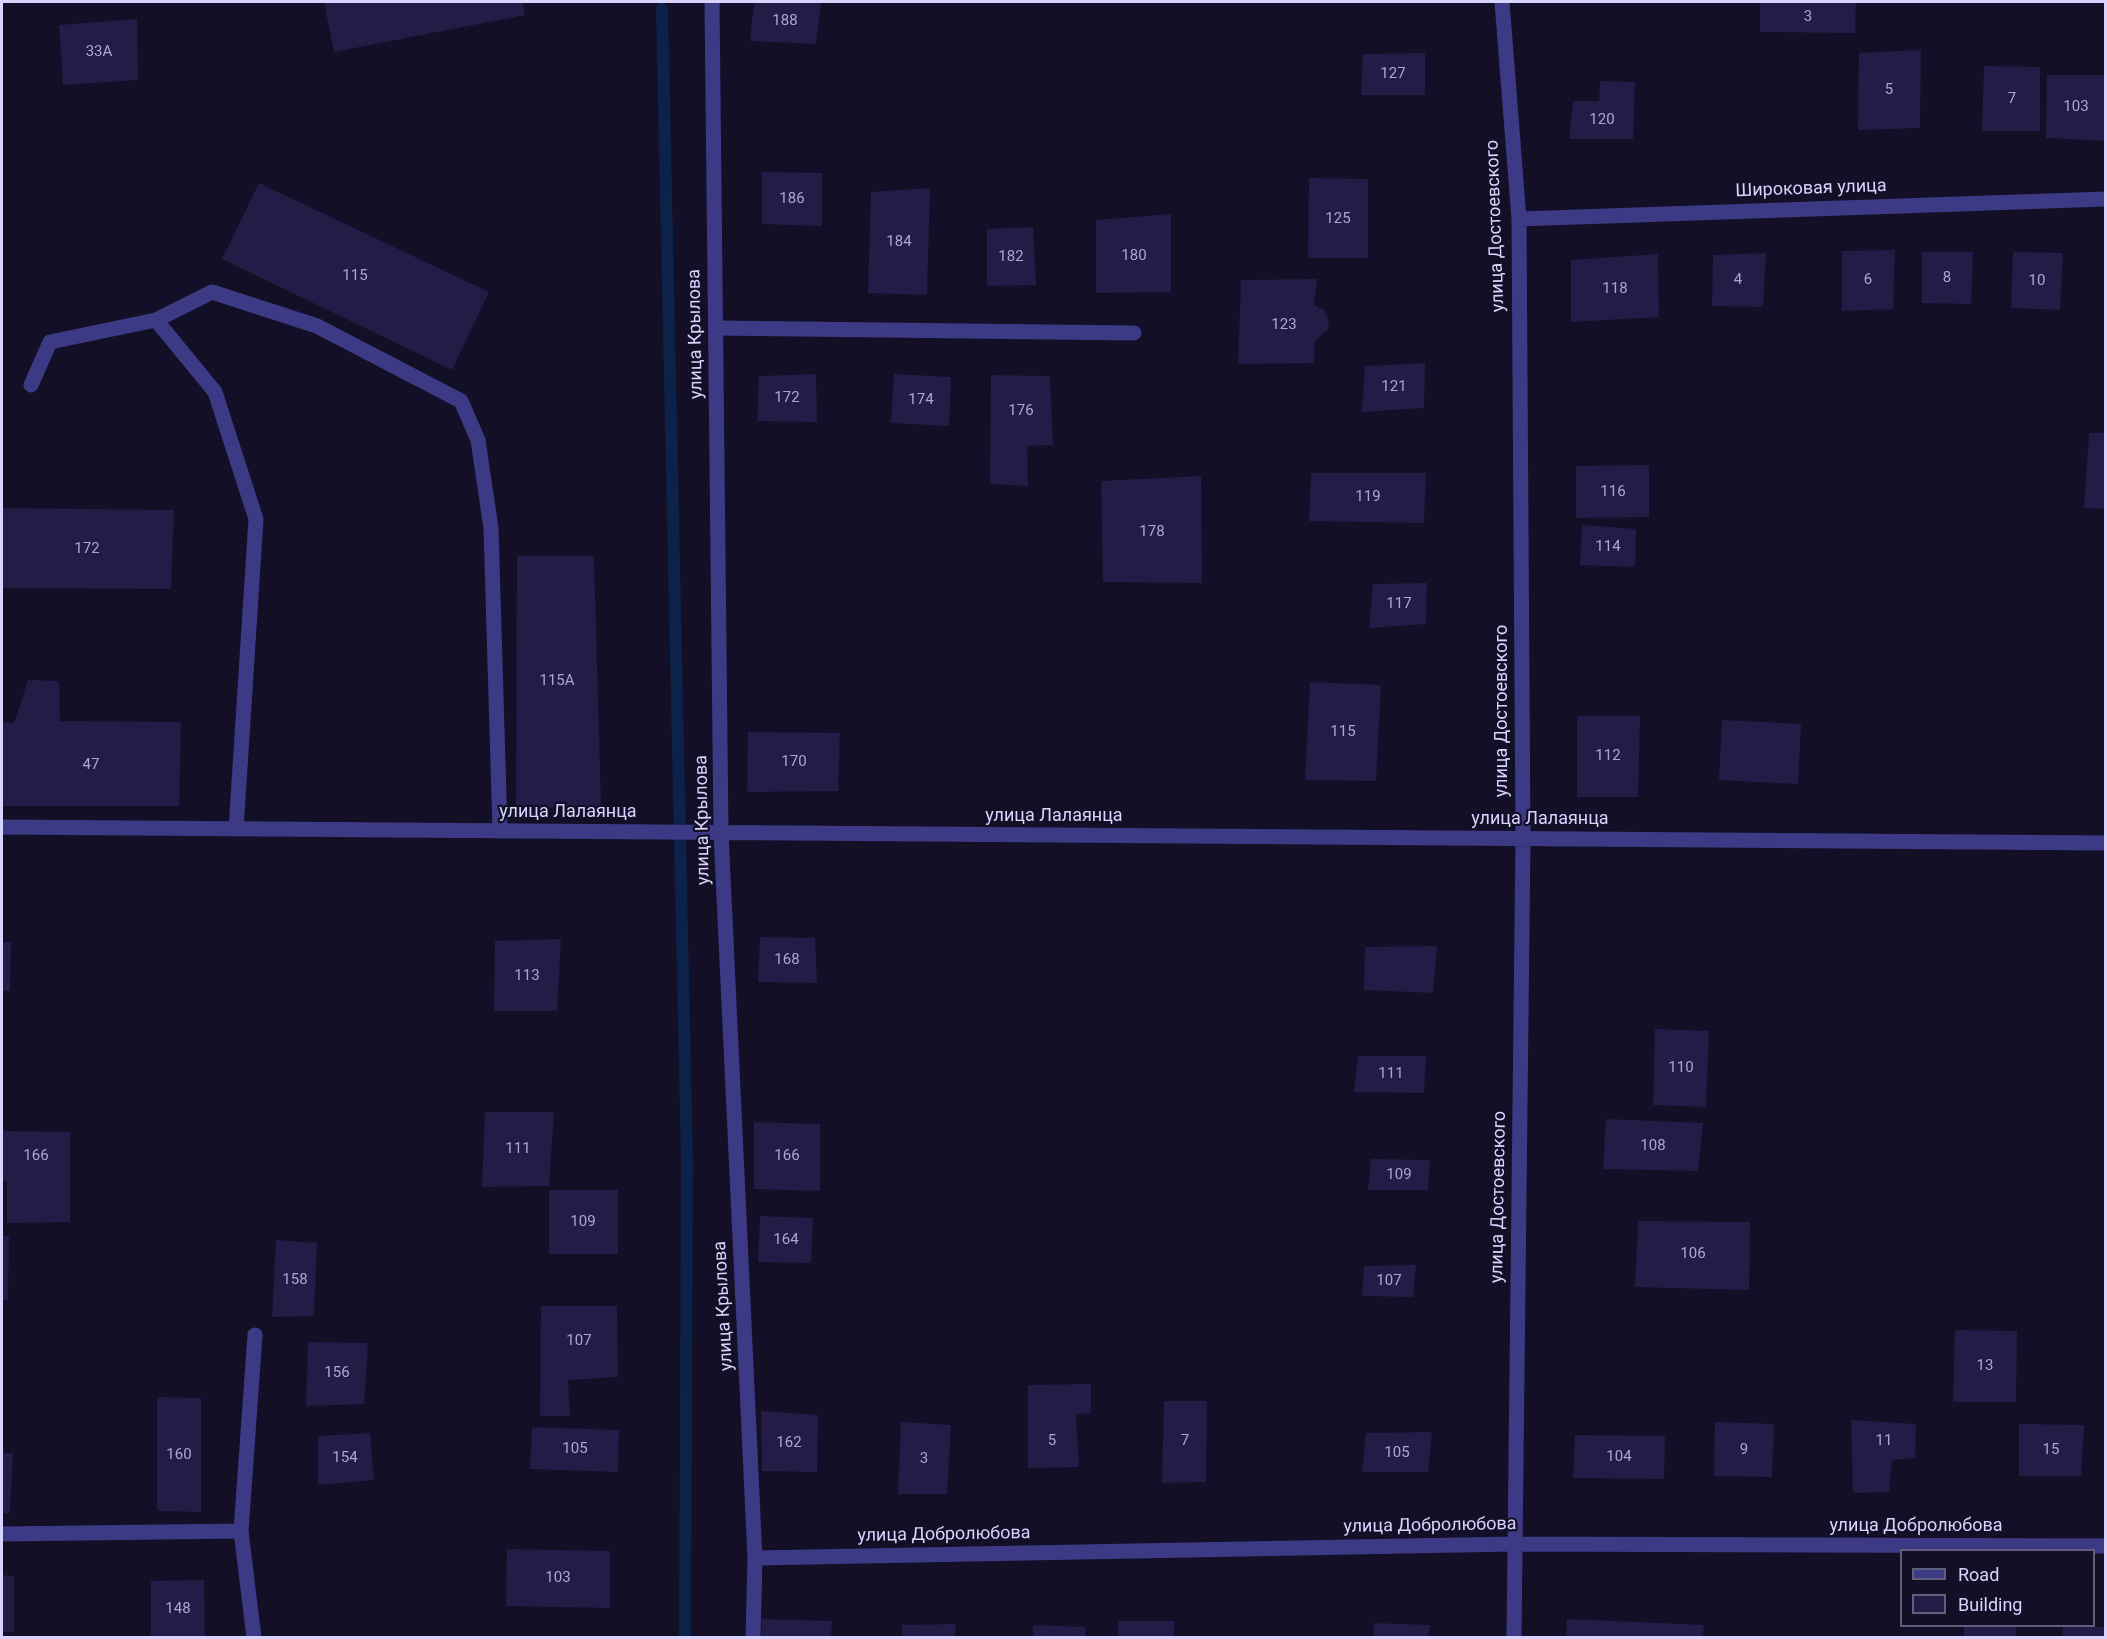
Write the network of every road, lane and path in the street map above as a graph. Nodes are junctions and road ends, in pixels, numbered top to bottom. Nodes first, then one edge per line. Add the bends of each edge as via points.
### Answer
1 (712, 2) edge
2 (1502, 2) edge
3 (2106, 199) edge
4 (1519, 219) junction
5 (156, 320) junction
6 (716, 327) junction
7 (1134, 333) dead end
8 (32, 385) dead end
9 (2, 827) edge
10 (236, 829) junction
11 (500, 831) junction
12 (721, 833) junction
13 (1523, 839) junction
14 (2106, 843) edge
15 (255, 1335) dead end
16 (241, 1531) junction
17 (2, 1534) edge
18 (1514, 1544) junction
19 (2106, 1546) edge
20 (755, 1558) junction
21 (254, 1638) edge
22 (753, 1638) edge
23 (1514, 1638) edge

1 - 6 street, улица Крылова
2 - 4 street, улица Достоевского
3 - 4 street, Широковая улица
4 - 13 street, улица Достоевского
5 - 8 street via 50,342
5 - 10 street via 215,392 256,519
5 - 11 street via 212,292 317,326 461,400 478,440 491,528
6 - 7 street
6 - 12 street, улица Крылова
9 - 10 street, улица Лалаянца
10 - 11 street, улица Лалаянца
11 - 12 street, улица Лалаянца
12 - 13 street, улица Лалаянца
12 - 20 street, улица Крылова
13 - 14 street, улица Лалаянца
13 - 18 street, улица Достоевского
15 - 16 street
16 - 17 street
16 - 21 street
18 - 19 street, улица Добролюбова
18 - 20 street, улица Добролюбова
18 - 23 street, улица Достоевского
20 - 22 street, улица Крылова

